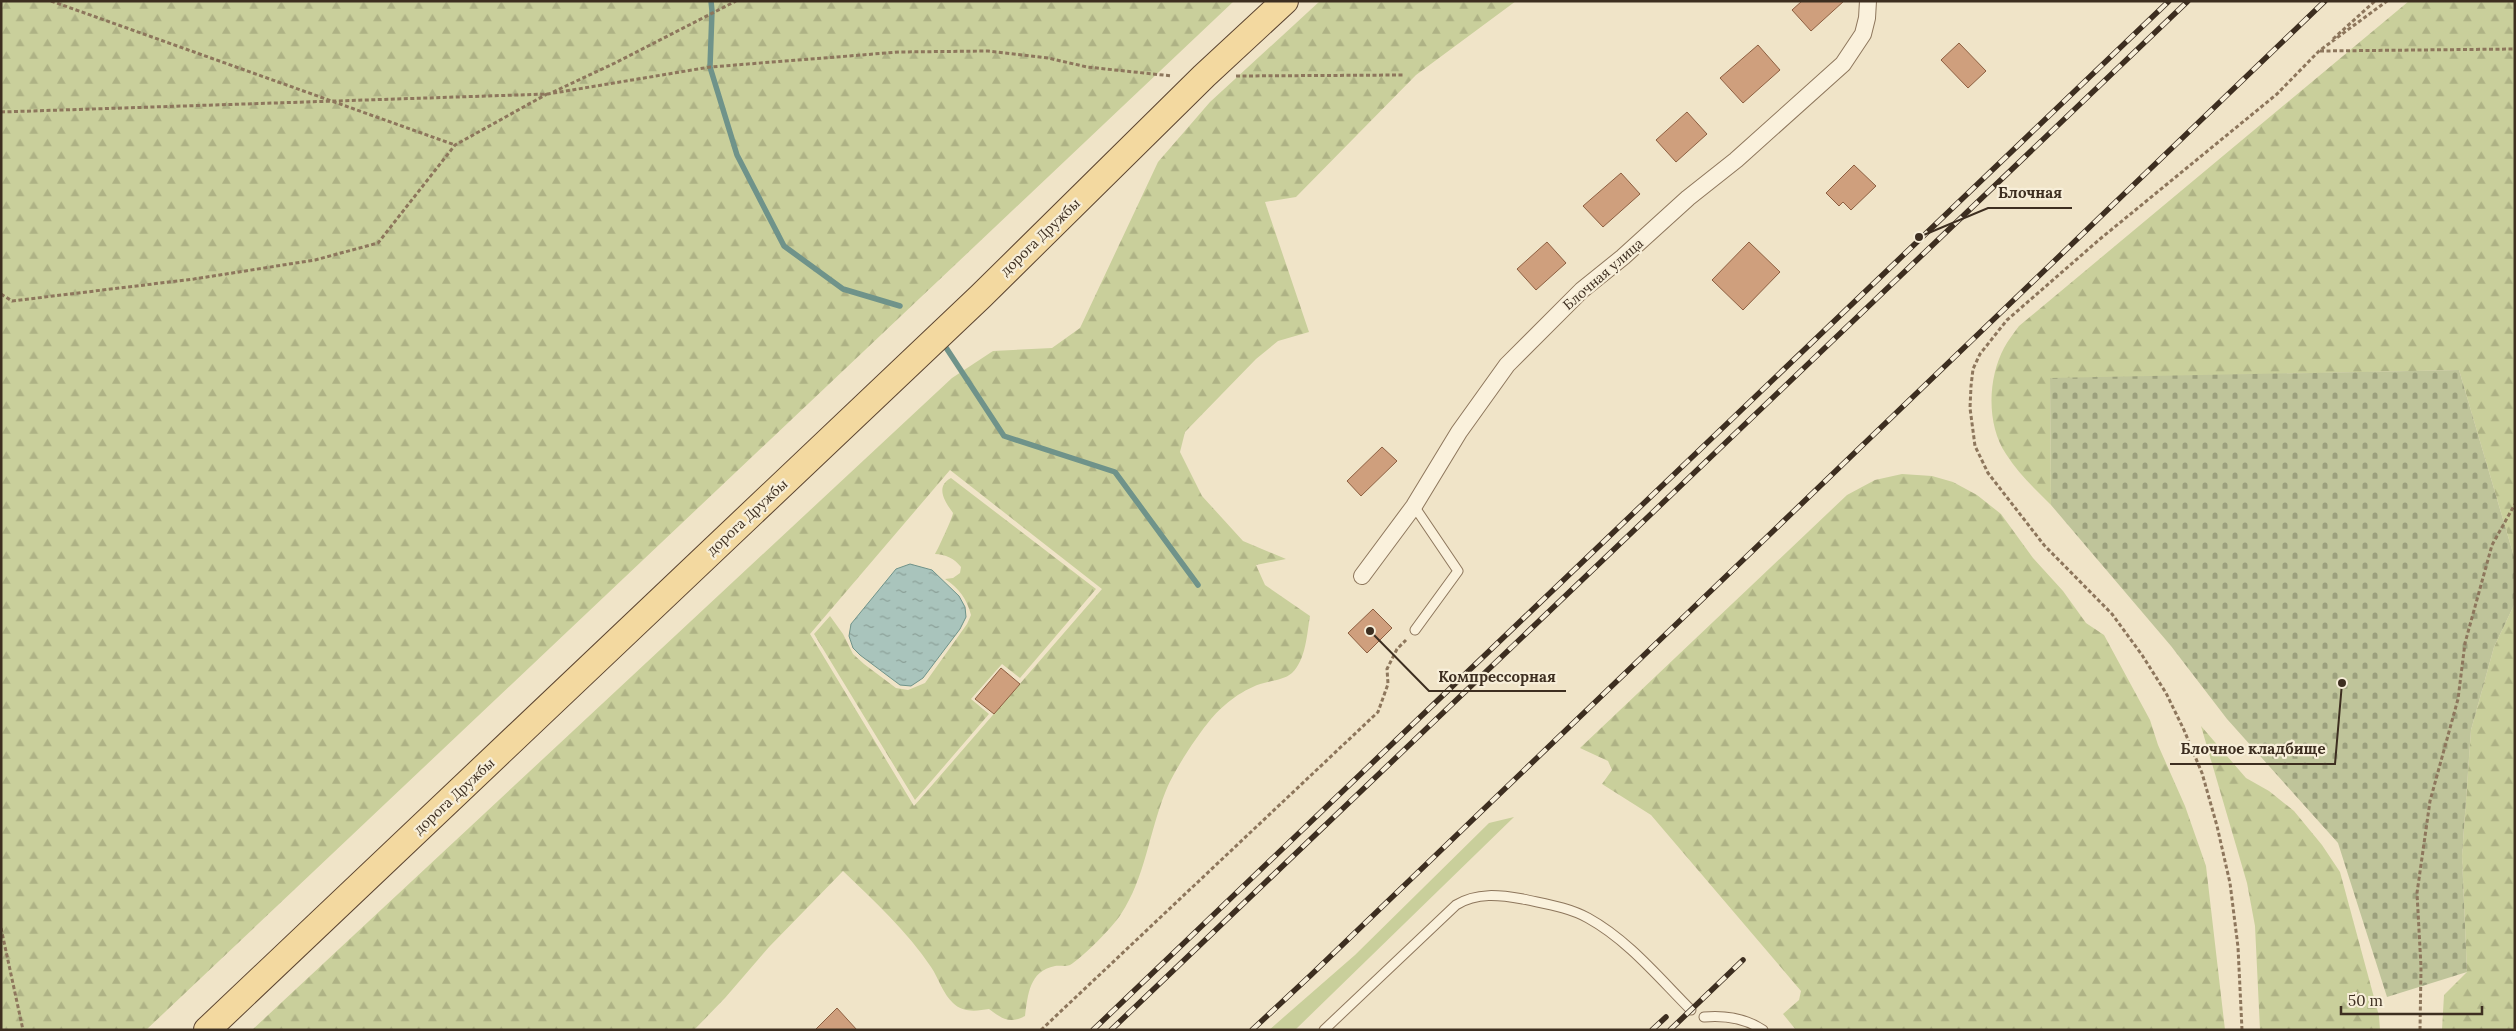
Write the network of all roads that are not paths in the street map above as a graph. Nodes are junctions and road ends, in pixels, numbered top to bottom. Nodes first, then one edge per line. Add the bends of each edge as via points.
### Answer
1 (1285, 1) edge
2 (1868, 1) edge
3 (1414, 506) junction
4 (1362, 576) dead end
5 (1415, 630) road end
6 (1691, 1010) dead end
7 (1704, 1018) dead end
8 (207, 1030) edge
9 (1324, 1030) edge
10 (1764, 1030) edge

1 - 8 main road, дорога Дружбы via 974,302
2 - 3 street, Блочная улица via 1863,34 1843,64 1736,160 1582,290 1529,341 1458,432
3 - 4 street, Блочная улица
3 - 5 lane via 1458,571
6 - 9 lane via 1638,956 1590,919 1551,904 1479,895 1456,905
7 - 10 lane via 1732,1017

